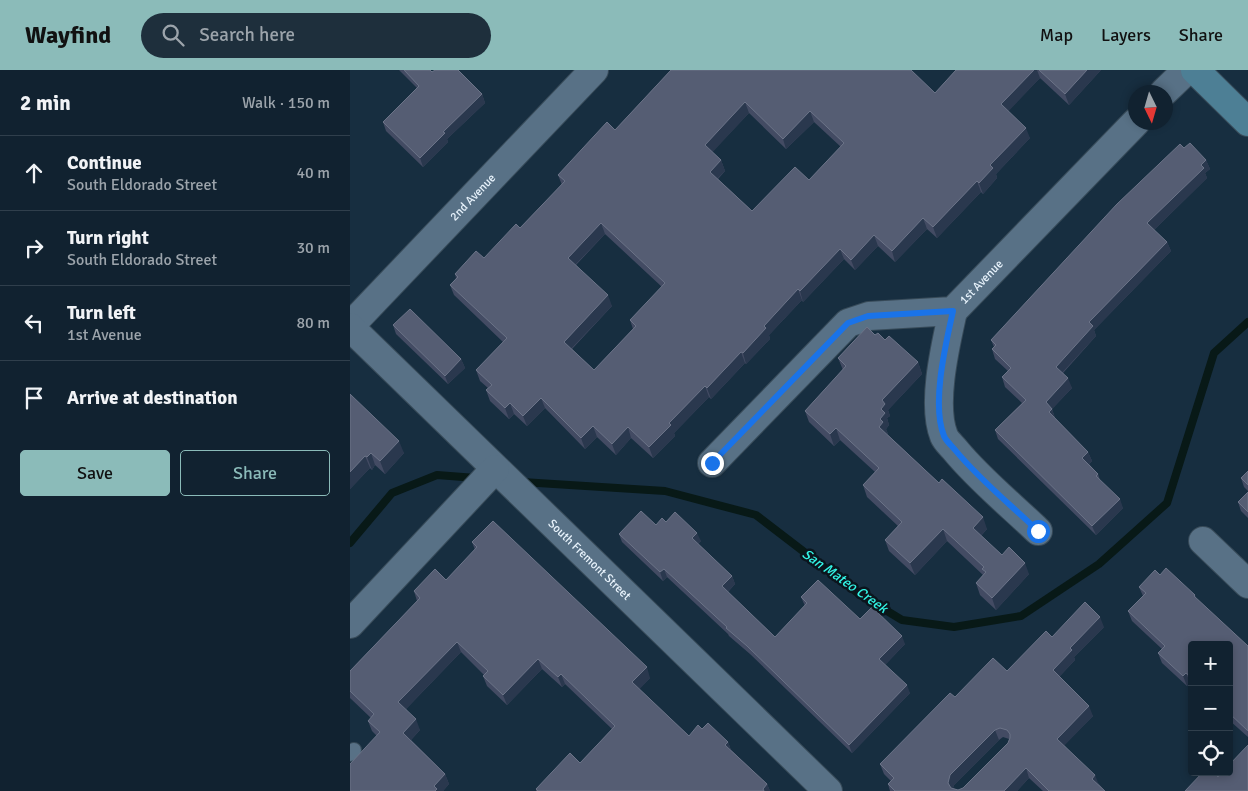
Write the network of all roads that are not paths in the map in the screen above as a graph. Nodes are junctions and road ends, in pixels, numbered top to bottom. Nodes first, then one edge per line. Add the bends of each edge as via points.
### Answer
1 (594, 70) edge
2 (1187, 70) edge
3 (1196, 70) edge
4 (1171, 85) edge
5 (1247, 117) edge
6 (1128, 130) edge
7 (953, 311) junction
8 (350, 326) edge
9 (487, 461) junction
10 (712, 463) dead end
11 (1038, 531) dead end
12 (1203, 541) dead end
13 (1248, 584) edge
14 (350, 624) edge
15 (828, 791) edge

1 - 8 street, 2nd Avenue
2 - 4 street
3 - 5 main road
6 - 7 street, 1st Avenue
7 - 10 street, 1st Avenue via 868,316 848,323
7 - 11 street via 943,358 940,394 944,436 966,463
8 - 9 street, South Fremont Street
9 - 14 street via 467,500
9 - 15 street, South Fremont Street
12 - 13 street

